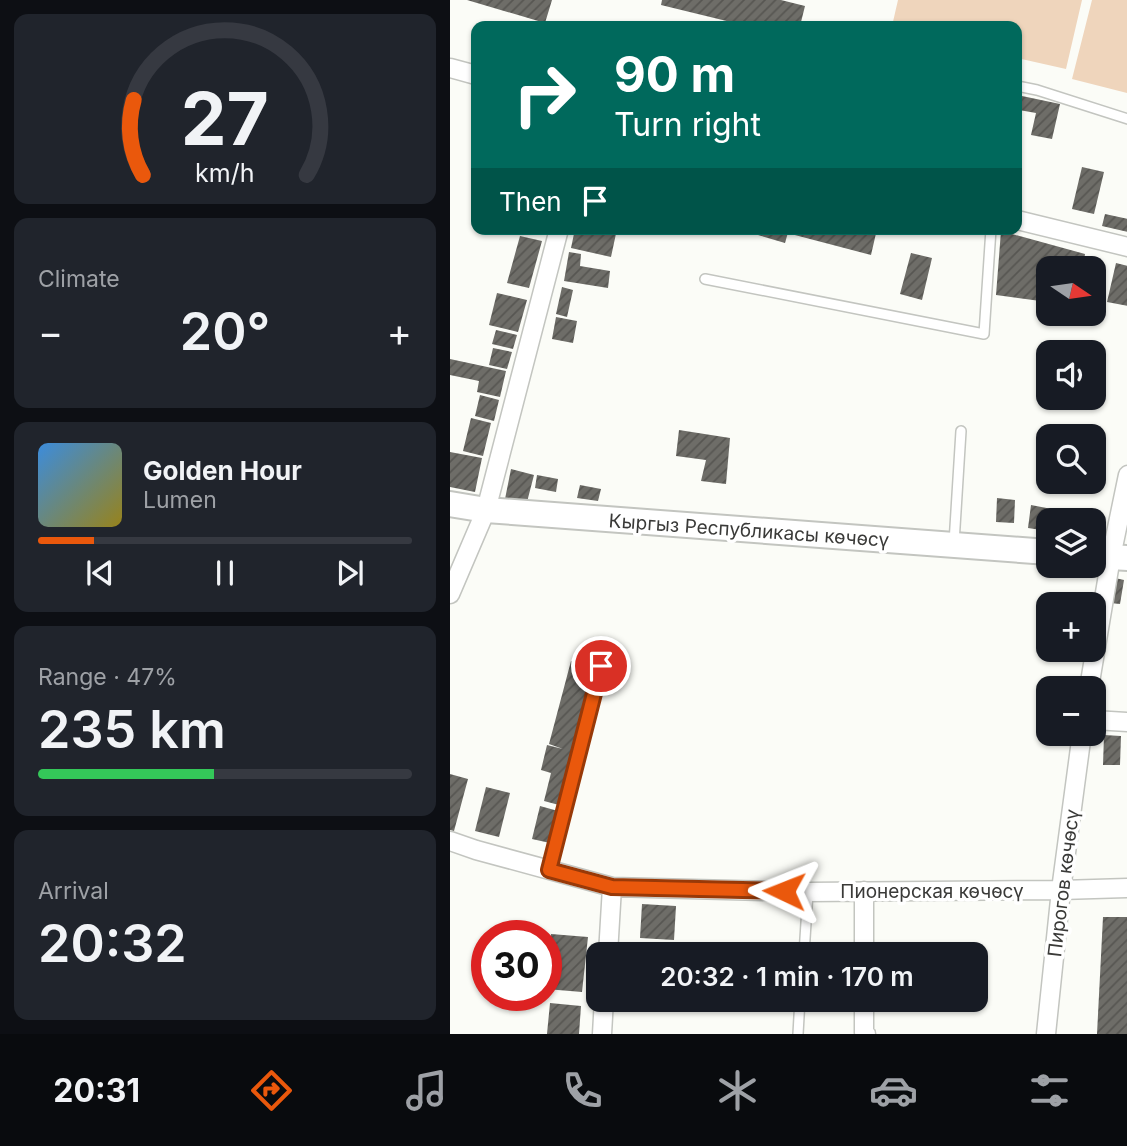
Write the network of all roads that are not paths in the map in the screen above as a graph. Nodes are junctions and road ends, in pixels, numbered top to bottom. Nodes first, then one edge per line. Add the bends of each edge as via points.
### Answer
1 (450, 68) edge
2 (471, 74) edge
3 (1022, 87) edge
4 (1127, 119) edge
5 (1022, 221) edge
6 (557, 235) edge
7 (991, 235) edge
8 (1127, 247) edge
9 (705, 279) dead end
10 (961, 431) dead end
11 (1127, 475) edge
12 (450, 505) edge
13 (486, 510) junction
14 (953, 545) junction
15 (1036, 551) edge
16 (1111, 557) edge
17 (450, 594) edge
18 (601, 666) dead end
19 (1091, 676) edge
20 (1106, 721) edge
21 (1127, 722) edge
22 (1080, 746) edge
23 (450, 841) edge
24 (549, 870) junction
25 (612, 887) junction
26 (1127, 888) edge
27 (1061, 890) junction
28 (864, 891) junction
29 (808, 892) junction
30 (609, 942) edge
31 (805, 942) edge
32 (864, 942) edge
33 (604, 1012) edge
34 (800, 1012) edge
35 (864, 1012) edge
36 (602, 1034) edge
37 (798, 1034) edge
38 (866, 1034) edge
39 (1046, 1034) edge

1 - 2 street
3 - 4 lane
5 - 8 street
6 - 13 street
7 - 9 lane via 984,334
10 - 14 lane
11 - 16 street
12 - 13 main road, Кыргыз Республикасы көчөсү
13 - 14 main road, Кыргыз Республикасы көчөсү
13 - 17 street
14 - 15 main road, Кыргыз Республикасы көчөсү
16 - 19 street
18 - 24 lane
20 - 21 street
22 - 27 street, Пирогов көчөсү
23 - 24 street, Пионерская көчөсү
24 - 25 street, Пионерская көчөсү
25 - 29 street, Пионерская көчөсү
25 - 30 street
26 - 27 street, Пионерская көчөсү
27 - 28 street, Пионерская көчөсү
27 - 39 street, Пирогов көчөсү
28 - 29 street, Пионерская көчөсү
28 - 32 street
29 - 31 lane
33 - 36 street
34 - 37 lane
35 - 38 street

